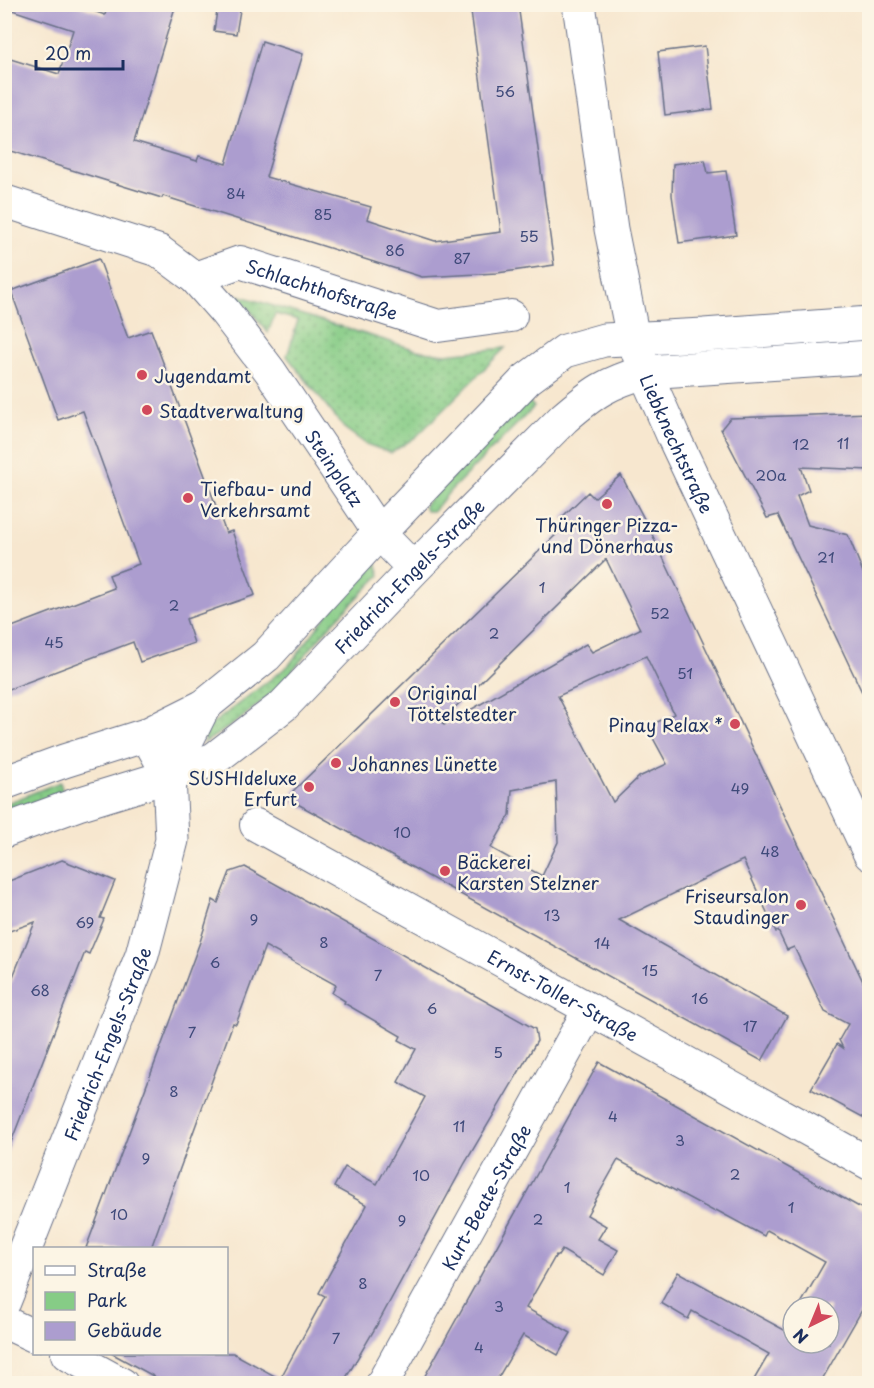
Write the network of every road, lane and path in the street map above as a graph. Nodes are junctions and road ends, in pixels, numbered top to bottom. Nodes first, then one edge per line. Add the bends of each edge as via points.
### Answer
1 (579, 4) edge
2 (4, 201) edge
3 (195, 278) junction
4 (511, 316) dead end
5 (870, 323) edge
6 (633, 338) junction
7 (870, 357) edge
8 (645, 372) junction
9 (379, 533) junction
10 (414, 569) junction
11 (204, 706) junction
12 (146, 735) junction
13 (169, 777) junction
14 (4, 783) edge
15 (256, 825) dead end
16 (4, 831) edge
17 (870, 854) edge
18 (588, 1010) junction
19 (870, 1164) edge
20 (4, 1302) edge
21 (4, 1322) edge
22 (33, 1336) edge
23 (71, 1355) edge
24 (122, 1383) edge
25 (382, 1383) edge

1 - 6 main road, Liebknechtstraße via 611,229
2 - 3 street via 159,251
3 - 4 street, Schlachthofstraße via 240,262 438,326
3 - 9 street, Steinplatz via 270,371
5 - 6 main road
6 - 8 main road, Liebknechtstraße
6 - 9 main road, Friedrich-Engels-Straße via 604,340 565,351 546,364
7 - 8 main road
8 - 10 main road, Friedrich-Engels-Straße via 614,381 588,397
8 - 17 main road, Liebknechtstraße
9 - 10 street, Steinplatz
9 - 11 main road, Friedrich-Engels-Straße via 266,656
10 - 13 main road, Friedrich-Engels-Straße via 284,705 214,759
11 - 12 main road, Friedrich-Engels-Straße
11 - 13 main road, Friedrich-Engels-Straße
12 - 13 street, Friedrich-Engels-Straße
12 - 14 main road
13 - 16 main road
13 - 20 main road, Friedrich-Engels-Straße via 172,840 142,955
15 - 18 street, Ernst-Toller-Straße
18 - 19 street, Ernst-Toller-Straße
18 - 25 street, Kurt-Beate-Straße
21 - 22 street
23 - 24 street

